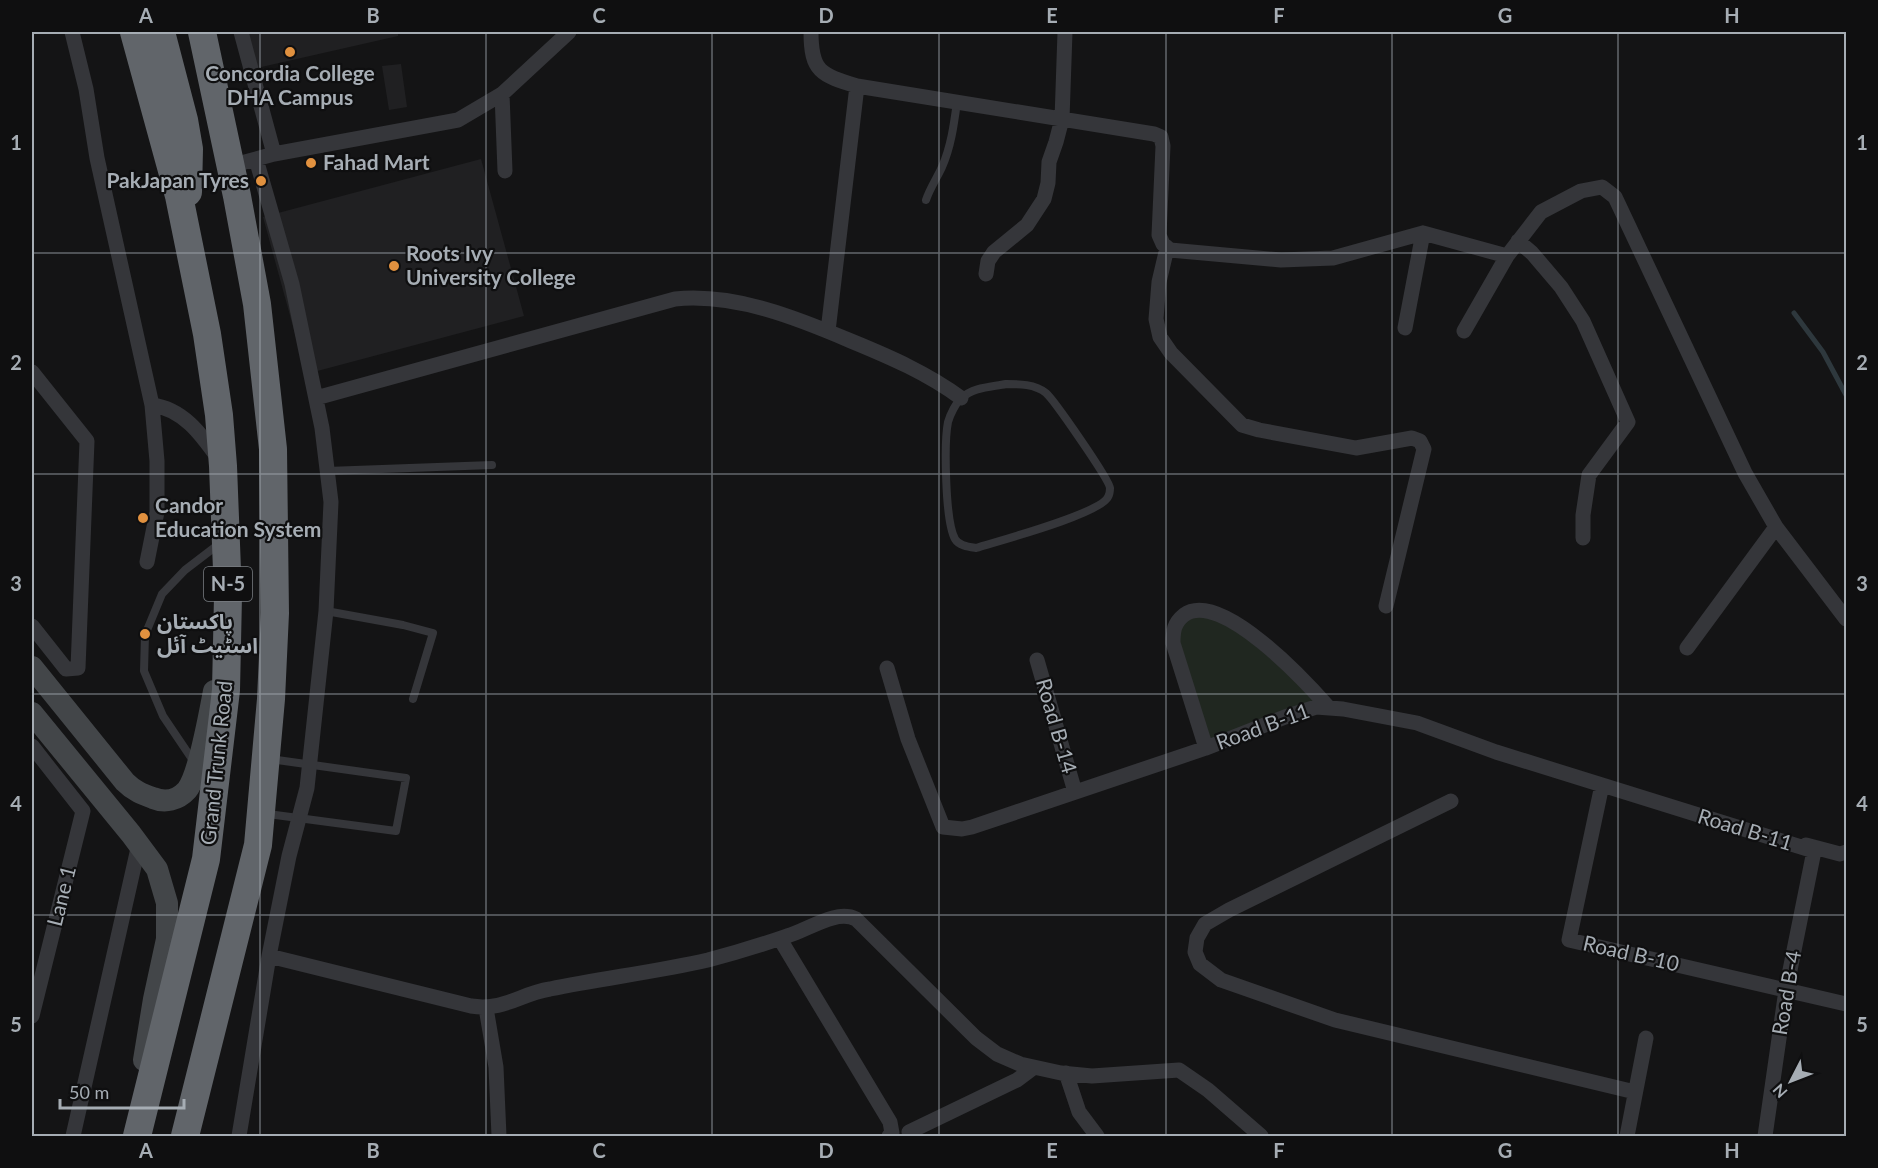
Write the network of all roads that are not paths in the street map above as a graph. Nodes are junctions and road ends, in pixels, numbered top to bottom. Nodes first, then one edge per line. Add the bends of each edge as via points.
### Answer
1 (72, 32) edge
2 (134, 32) edge
3 (161, 32) edge
4 (188, 32) edge
5 (202, 32) edge
6 (241, 32) edge
7 (569, 32) edge
8 (811, 32) edge
9 (1065, 32) edge
10 (857, 86) junction
11 (502, 94) junction
12 (957, 102) junction
13 (1062, 118) junction
14 (274, 154) junction
15 (239, 163) junction
16 (505, 171) dead end
17 (926, 200) dead end
18 (1423, 233) junction
19 (187, 236) junction
20 (1518, 241) junction
21 (1167, 248) junction
22 (1507, 256) junction
23 (986, 274) dead end
24 (1405, 328) dead end
25 (1464, 331) dead end
26 (828, 332) junction
27 (32, 372) edge
28 (316, 398) junction
29 (960, 398) junction
30 (152, 405) junction
31 (492, 465) dead end
32 (223, 466) junction
33 (327, 471) junction
34 (1776, 527) junction
35 (226, 538) junction
36 (1583, 538) dead end
37 (147, 562) dead end
38 (228, 596) junction
39 (1386, 606) dead end
40 (326, 611) junction
41 (1846, 619) edge
42 (32, 627) edge
43 (1687, 648) dead end
44 (1037, 660) dead end
45 (32, 667) edge
46 (887, 668) dead end
47 (52, 692) junction
48 (412, 699) dead end
49 (1329, 708) junction
50 (36, 719) edge
51 (32, 747) edge
52 (1206, 748) junction
53 (266, 759) junction
54 (310, 764) junction
55 (197, 766) junction
56 (1602, 785) junction
57 (1075, 792) junction
58 (1451, 801) dead end
59 (1677, 809) junction
60 (261, 813) junction
61 (300, 817) junction
62 (139, 844) junction
63 (1814, 851) joint
64 (1846, 852) edge
65 (780, 939) junction
66 (269, 956) junction
67 (1786, 990) junction
68 (1846, 1004) edge
69 (486, 1008) junction
70 (32, 1016) edge
71 (1646, 1038) dead end
72 (1033, 1068) junction
73 (1066, 1074) junction
74 (1635, 1092) junction
75 (909, 1132) dead end
76 (73, 1137) edge
77 (137, 1137) edge
78 (185, 1137) edge
79 (239, 1137) edge
80 (499, 1137) edge
81 (889, 1137) edge
82 (1097, 1137) edge
83 (1261, 1137) edge
84 (1628, 1137) edge
85 (1765, 1137) edge

1 - 30 street
2 - 19 highway, Grand Trunk Road / N-5
3 - 19 highway via 189,148
4 - 15 highway via 201,76
5 - 15 highway, N-5
6 - 14 street
7 - 11 street
8 - 10 street via 811,54 819,68 826,76
9 - 13 street
10 - 12 street
10 - 26 street
11 - 14 street via 458,120
11 - 16 street
12 - 13 street
12 - 17 lane via 942,167
13 - 21 street via 1161,137 1159,235
13 - 23 street via 1049,162 1044,199 1027,225 994,252
14 - 15 street
15 - 28 street via 292,284
15 - 53 highway, N-5 via 273,449 274,613
18 - 21 street via 1333,258 1281,260
18 - 22 street
18 - 24 street
19 - 32 highway, Grand Trunk Road / N-5 via 207,334
20 - 22 street
20 - 34 street via 1541,212 1581,190 1602,187 1615,197 1745,473
20 - 36 street via 1561,287 1584,321 1628,422 1589,475
21 - 39 street via 1157,300 1160,337 1242,425 1356,448 1412,438 1420,441 1424,449
22 - 25 street
26 - 28 street via 777,312 713,299 675,299
26 - 29 street via 939,382
27 - 42 street via 87,441 78,668 66,669
28 - 33 street
29 - 29 lane via 974,390 1006,384 1044,391 1102,470 1110,488 1108,498 1072,517 976,548 959,543 951,524 946,449 949,421
30 - 32 street via 174,411 189,423
30 - 37 street via 157,512
31 - 33 lane
32 - 35 highway, Grand Trunk Road / N-5
33 - 40 street via 331,502
34 - 41 street
34 - 43 street
35 - 38 highway, Grand Trunk Road / N-5
35 - 55 lane via 162,594 145,635 144,671 163,716
38 - 55 street via 221,654
38 - 77 highway, Grand Trunk Road / N-5 via 226,690 206,859
40 - 48 lane via 433,633
40 - 54 street
44 - 57 street, Road B-14
45 - 47 street
46 - 57 street, Road B-11 via 908,739 943,826 972,827
47 - 50 street
47 - 55 street via 114,771 135,791 163,802 176,798 188,789
49 - 52 street, Road B-11 via 1316,707 1285,717
49 - 52 street via 1288,665 1250,634 1206,610 1188,612 1173,629 1173,643
49 - 56 street, Road B-11 via 1417,723
50 - 62 street
51 - 70 street, Lane 1 via 83,811
52 - 57 street, Road B-11
53 - 54 lane
53 - 60 highway, N-5
54 - 61 street
54 - 61 lane via 406,778 396,831
56 - 59 street, Road B-11
56 - 67 street, Road B-10 via 1569,940
58 - 74 street via 1205,924 1195,952 1200,964 1221,980 1335,1020
59 - 63 street, Road B-11
59 - 64 street via 1839,854
60 - 61 lane
60 - 78 highway, N-5 via 258,845
61 - 66 street
62 - 76 street
62 - 77 street via 157,869 167,903 167,939 144,1062
63 - 67 street, Road B-4
65 - 69 street via 706,960 546,989
65 - 72 street via 836,916 848,915 976,1038 997,1054
65 - 81 street via 890,1122
66 - 69 street
66 - 79 street
67 - 68 street, Road B-10
67 - 85 street, Road B-4
69 - 80 street via 496,1067
71 - 74 street
72 - 73 street
72 - 75 street via 1017,1080
73 - 82 street via 1079,1112
73 - 83 street via 1179,1070
74 - 84 street

